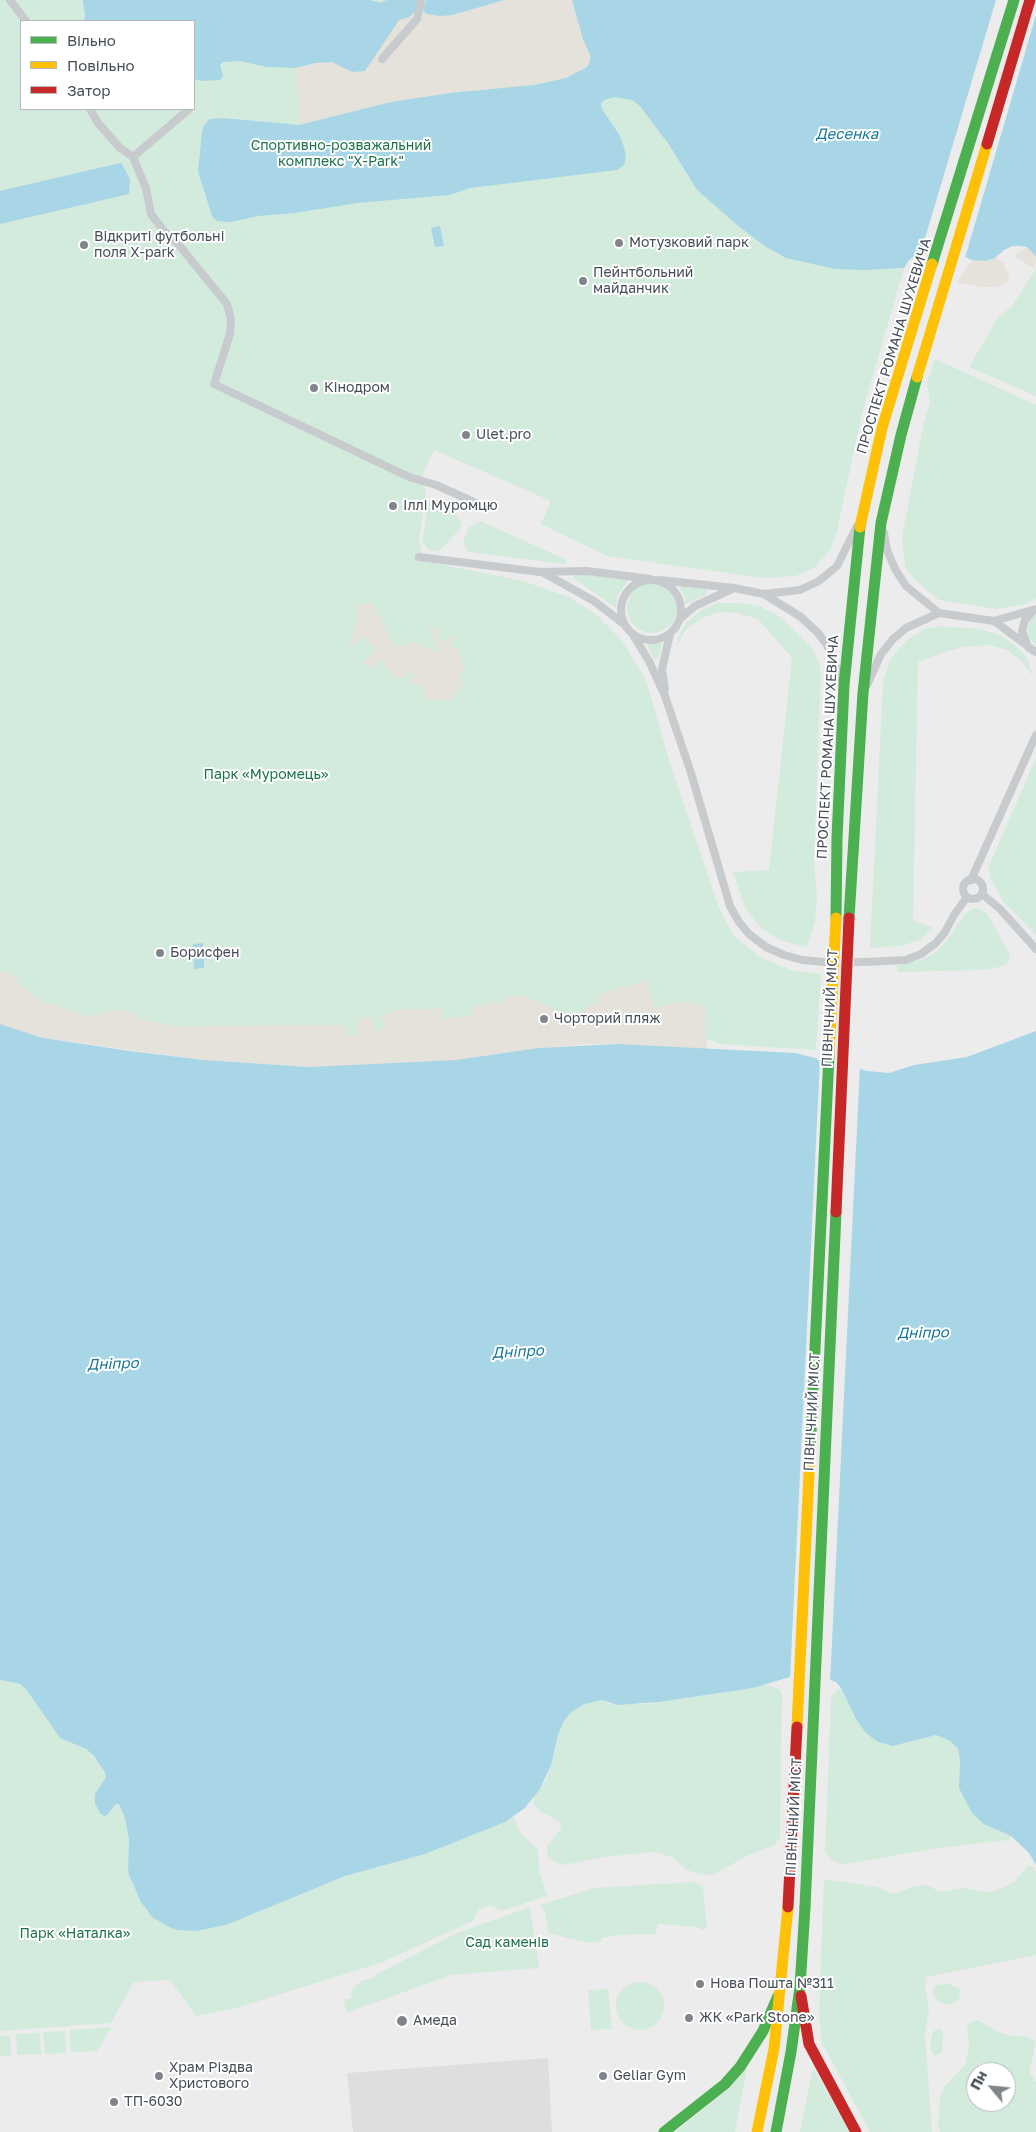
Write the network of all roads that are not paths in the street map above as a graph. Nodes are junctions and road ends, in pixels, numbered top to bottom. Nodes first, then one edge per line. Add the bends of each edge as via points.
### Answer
1 (10, 0) edge
2 (421, 0) edge
3 (1014, 0) edge
4 (1030, 0) edge
5 (25, 20) edge
6 (382, 59) dead end
7 (91, 110) edge
8 (188, 110) dead end
9 (133, 157) junction
10 (474, 502) dead end
11 (861, 518) junction
12 (882, 523) junction
13 (420, 557) dead end
14 (540, 572) junction
15 (650, 579) junction
16 (660, 580) junction
17 (734, 588) junction
18 (764, 594) junction
19 (1036, 609) edge
20 (939, 613) junction
21 (681, 618) junction
22 (994, 621) junction
23 (624, 624) junction
24 (632, 633) junction
25 (670, 634) junction
26 (1034, 651) edge
27 (844, 685) junction
28 (863, 693) junction
29 (665, 696) junction
30 (1036, 735) edge
31 (972, 880) junction
32 (982, 894) junction
33 (968, 897) junction
34 (836, 918) joint
35 (1036, 949) edge
36 (825, 962) tunnel mouth
37 (865, 962) tunnel mouth
38 (782, 1983) junction
39 (800, 1987) junction
40 (664, 2132) edge
41 (757, 2132) edge
42 (776, 2132) edge
43 (856, 2132) edge

1 - 5 street
2 - 6 street via 418,19
3 - 11 main road, ПРОСПЕКТ РОМАНА ШУХЕВИЧА via 882,428
4 - 12 main road via 920,366
7 - 9 street via 119,147
8 - 9 street
9 - 10 street via 146,188 151,214 227,304 230,334 214,384 409,477
11 - 18 street via 837,566 819,581 800,590
11 - 27 main road, ПРОСПЕКТ РОМАНА ШУХЕВИЧА
12 - 20 street via 895,570 906,586
12 - 28 main road
13 - 14 street
14 - 15 street via 587,571
14 - 23 street via 594,601
15 - 16 street
15 - 23 street via 632,586 626,593 621,612
16 - 17 street
16 - 21 street via 669,585 680,600
17 - 18 street
17 - 21 street via 695,606
18 - 27 street via 801,617 818,633 827,645
19 - 22 street
19 - 26 street via 1025,620 1022,631
20 - 22 street
20 - 28 street via 906,628 893,639 881,654
21 - 25 street
22 - 26 street
23 - 24 street
24 - 25 street via 650,640
24 - 29 street
25 - 29 street via 662,669
27 - 34 main road, ПРОСПЕКТ РОМАНА ШУХЕВИЧА via 836,838
28 - 39 main road, ПІВНІЧНИЙ МІСТ, bridge via 849,918
29 - 36 street via 730,906 739,922 766,947 802,960
30 - 31 street
31 - 32 street via 981,884
31 - 33 street via 964,887
32 - 33 street via 975,899
32 - 35 street
33 - 37 street via 936,943 921,954 906,960
34 - 38 main road, ПІВНІЧНИЙ МІСТ, bridge
38 - 40 main road via 763,2031 740,2067 725,2084
38 - 41 main road via 774,2049
39 - 42 main road
39 - 43 main road via 809,2044

